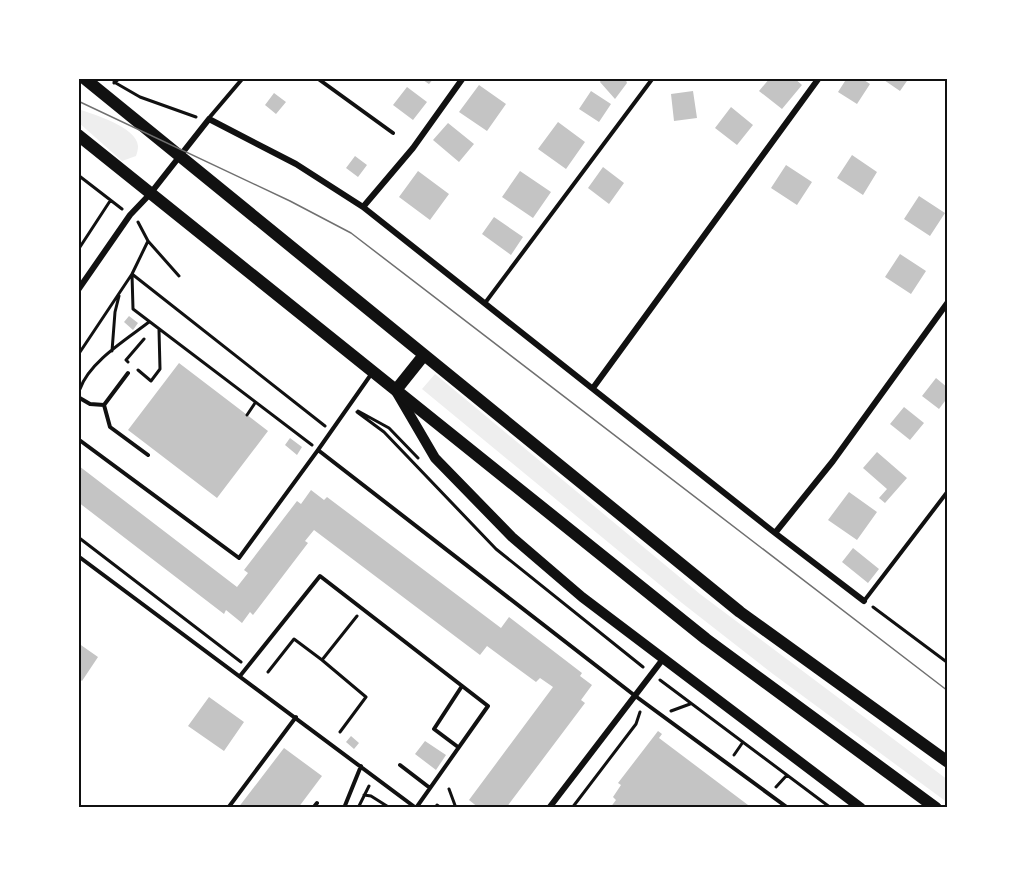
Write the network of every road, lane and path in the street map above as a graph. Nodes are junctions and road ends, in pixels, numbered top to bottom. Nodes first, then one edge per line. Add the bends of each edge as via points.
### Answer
1 (84, 78) edge
2 (108, 78) edge
3 (120, 78) edge
4 (243, 78) edge
5 (317, 78) edge
6 (463, 78) edge
7 (654, 78) edge
8 (819, 78) edge
9 (114, 82) junction
10 (209, 119) junction
11 (393, 133) dead end
12 (78, 135) edge
13 (180, 157) junction
14 (78, 175) edge
15 (150, 194) junction
16 (110, 201) junction
17 (363, 207) junction
18 (130, 215) junction
19 (148, 241) junction
20 (78, 250) edge
21 (132, 274) junction
22 (179, 276) dead end
23 (78, 290) edge
24 (119, 294) junction
25 (948, 302) edge
26 (484, 303) junction
27 (149, 322) junction
28 (159, 330) junction
29 (144, 339) dead end
30 (112, 351) junction
31 (424, 355) junction
32 (78, 356) edge
33 (373, 372) junction
34 (128, 373) dead end
35 (593, 388) junction
36 (396, 390) junction
37 (78, 396) edge
38 (255, 403) junction
39 (104, 405) junction
40 (247, 415) dead end
41 (331, 431) junction
42 (78, 439) edge
43 (318, 450) junction
44 (148, 455) dead end
45 (948, 491) edge
46 (775, 533) junction
47 (78, 537) edge
48 (78, 556) edge
49 (864, 601) junction
50 (362, 609) junction
51 (663, 659) junction
52 (322, 660) junction
53 (948, 663) edge
54 (247, 666) junction
55 (268, 672) dead end
56 (240, 676) junction
57 (659, 680) dead end
58 (462, 686) junction
59 (634, 694) junction
60 (643, 701) junction
61 (692, 704) dead end
62 (661, 714) junction
63 (296, 717) junction
64 (340, 732) dead end
65 (743, 742) dead end
66 (458, 747) junction
67 (948, 762) edge
68 (728, 764) junction
69 (400, 765) dead end
70 (361, 766) junction
71 (787, 775) dead end
72 (430, 788) junction
73 (448, 789) dead end
74 (770, 795) junction
75 (317, 803) dead end
76 (436, 805) dead end
77 (552, 807) edge
78 (228, 808) edge
79 (313, 808) edge
80 (344, 808) edge
81 (358, 808) edge
82 (390, 808) edge
83 (416, 808) edge
84 (441, 808) edge
85 (456, 808) edge
86 (572, 808) edge
87 (788, 808) edge
88 (861, 808) edge
89 (936, 808) edge

1 - 13 main road
2 - 9 path
3 - 9 path
4 - 10 lane
5 - 11 lane
6 - 17 street via 413,148
7 - 26 lane
8 - 35 street
9 - 10 path via 140,97
10 - 13 street
10 - 17 street via 296,164
12 - 15 main road
13 - 15 street
13 - 31 main road
14 - 16 path
15 - 18 street
15 - 33 main road
16 - 18 path
16 - 20 path
17 - 26 street
18 - 19 path via 141,225
18 - 23 street
19 - 21 path
19 - 22 path
21 - 24 path
21 - 27 path via 133,309
21 - 41 path
24 - 30 path
24 - 32 path
25 - 46 street via 833,461
26 - 35 street
27 - 28 path
27 - 30 path
28 - 29 path via 160,369 151,381 126,360
28 - 38 path
30 - 37 path via 83,381
31 - 36 main road
31 - 67 main road via 740,612
33 - 36 main road
33 - 41 lane
34 - 39 lane
35 - 46 street
36 - 51 street via 435,458 512,537
36 - 89 main road via 706,639
37 - 39 lane via 90,404
38 - 40 path
38 - 43 path
39 - 44 lane via 110,427
41 - 43 lane
42 - 43 lane via 240,558
43 - 59 lane
45 - 49 lane
46 - 49 street
47 - 54 path
48 - 56 lane
49 - 53 path
50 - 52 path
50 - 54 lane via 320,576
50 - 58 lane
51 - 59 street
51 - 88 street
52 - 55 path via 294,639
52 - 64 path via 366,698
54 - 56 lane
56 - 63 lane
57 - 60 path
58 - 66 lane via 434,729
58 - 66 lane via 488,706
59 - 60 lane
59 - 77 street
60 - 62 lane
60 - 86 path via 636,724
61 - 62 path
62 - 68 lane
63 - 70 lane
63 - 78 lane
65 - 68 path
66 - 72 lane
68 - 74 lane
69 - 72 lane
70 - 80 lane
70 - 83 lane
71 - 74 path
72 - 83 lane
73 - 85 path
74 - 87 lane
75 - 79 lane
76 - 84 path
81 - 82 path via 364,795

